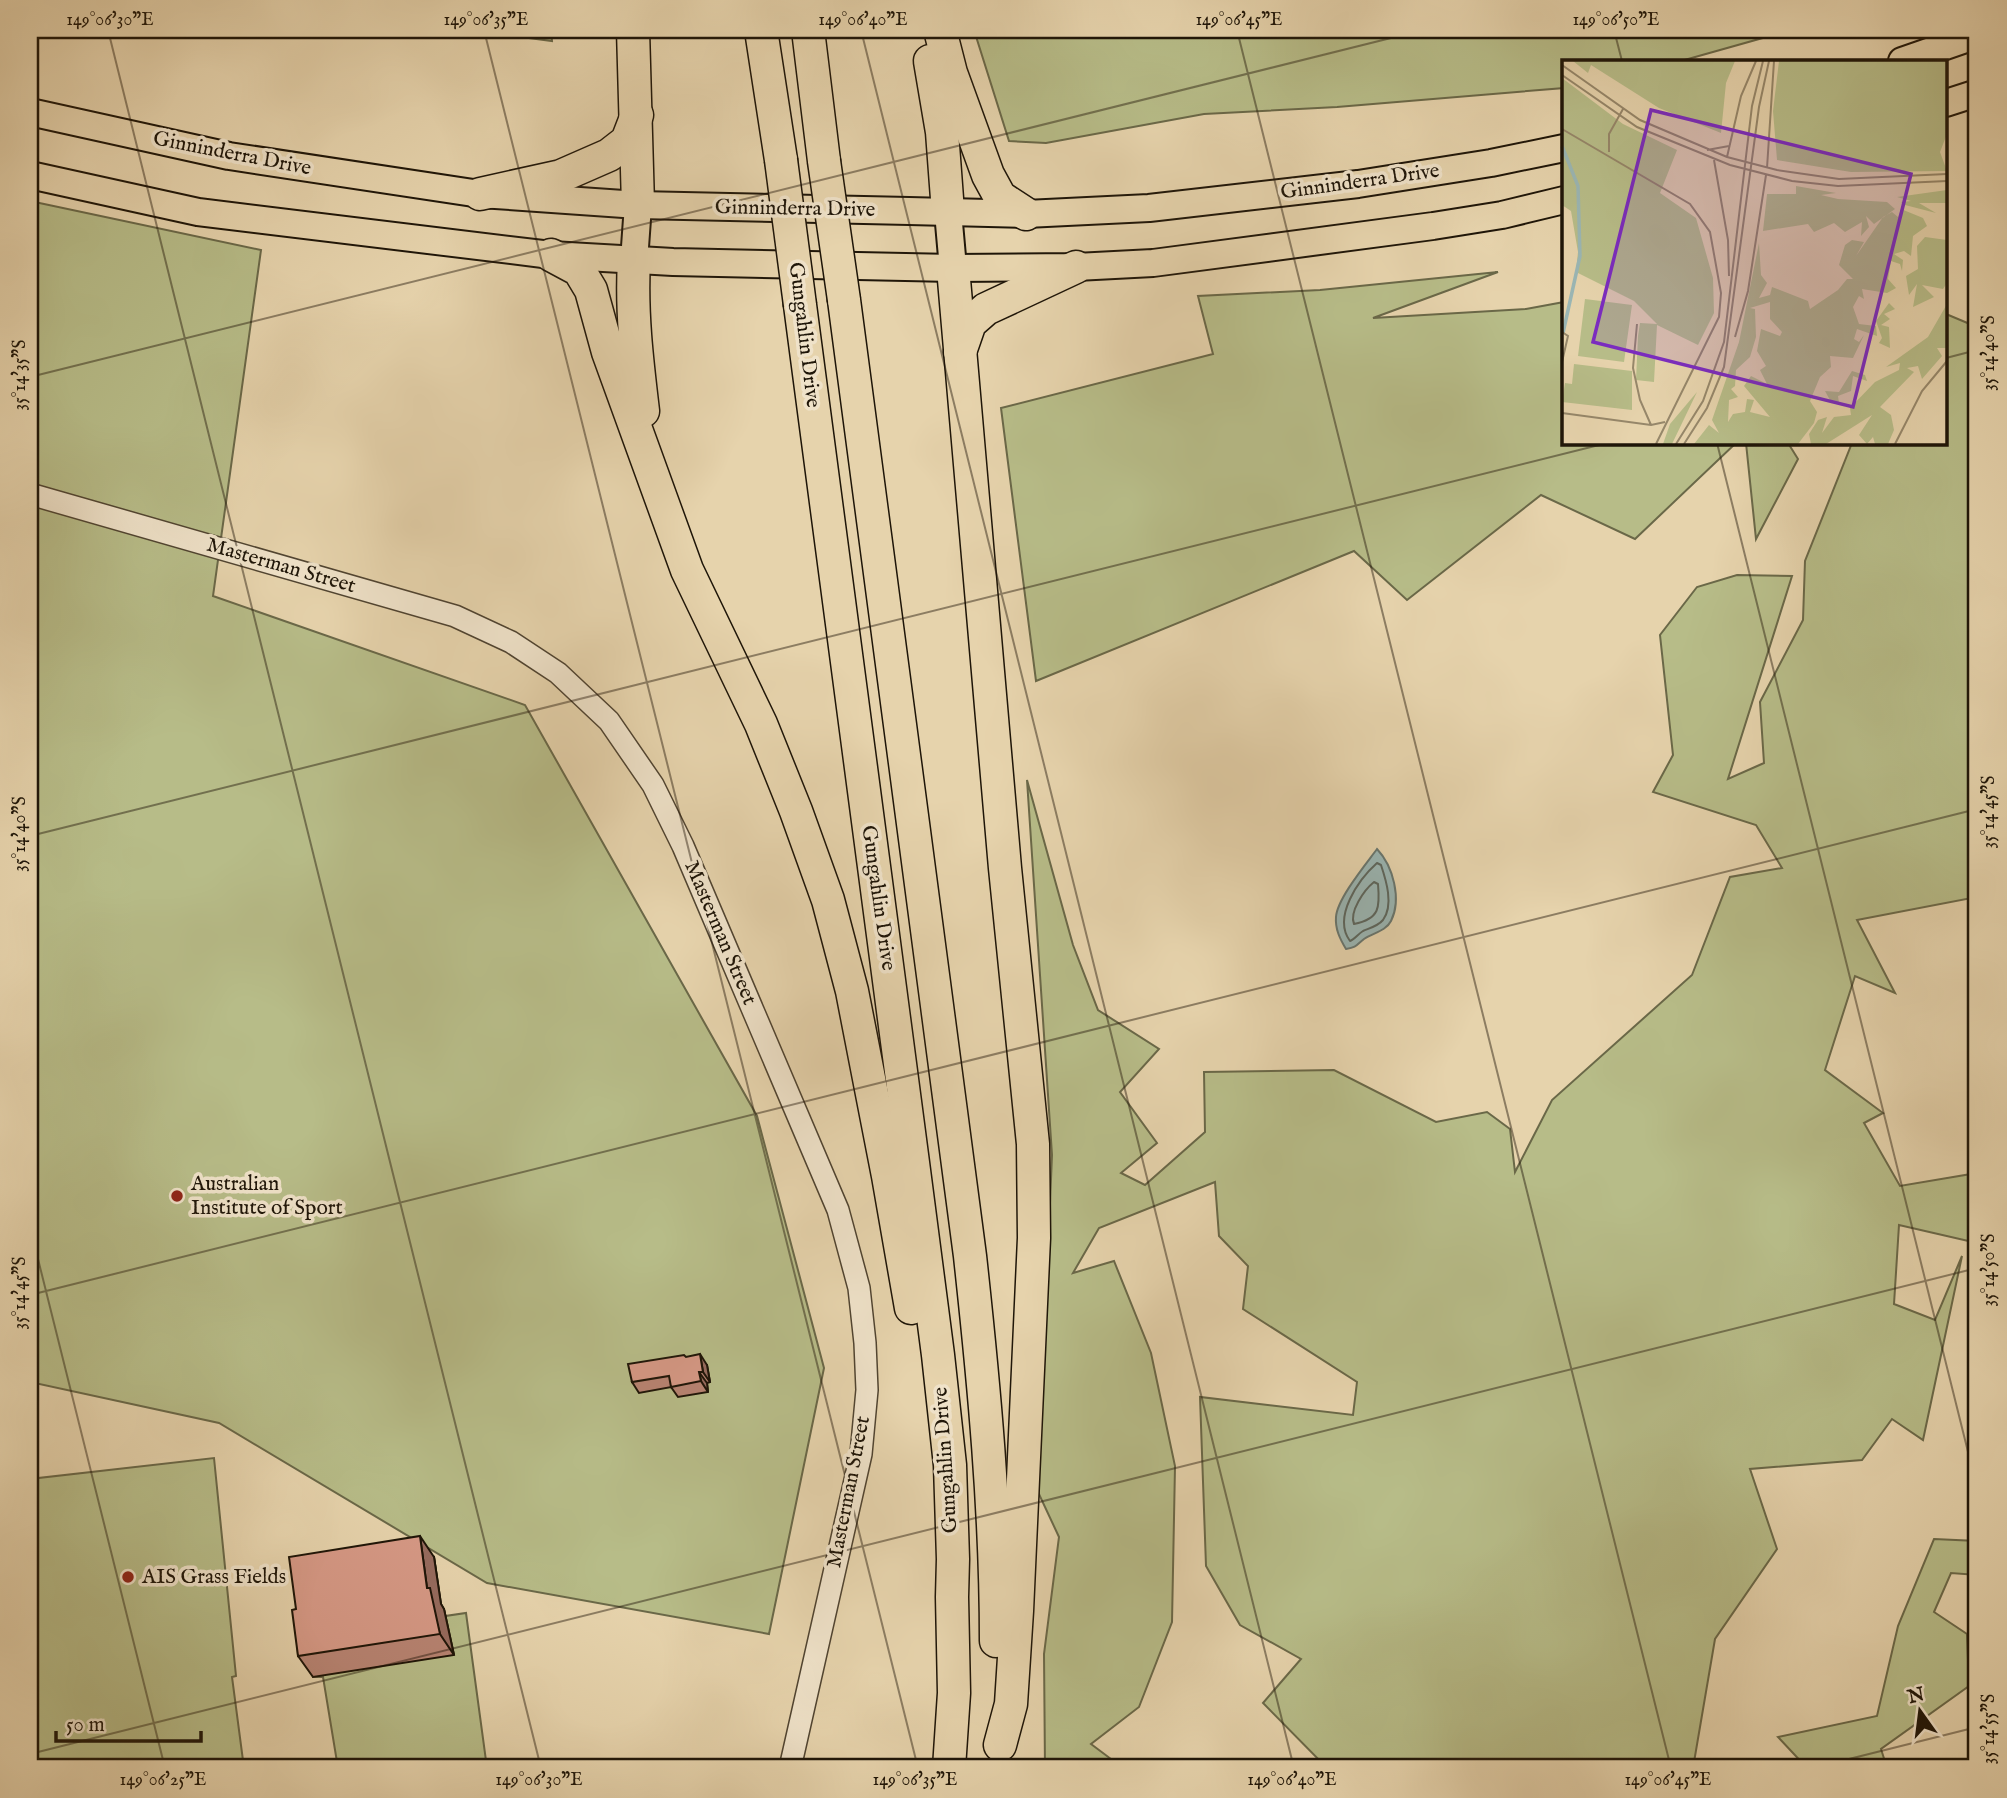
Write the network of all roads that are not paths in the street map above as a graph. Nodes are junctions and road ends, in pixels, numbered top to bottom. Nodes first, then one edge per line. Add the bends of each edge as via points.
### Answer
1 (633, 30) edge
2 (761, 30) edge
3 (808, 30) edge
4 (923, 30) edge
5 (940, 30) edge
6 (1977, 35) edge
7 (1905, 60) edge
8 (1977, 93) edge
9 (1948, 102) edge
10 (30, 113) edge
11 (637, 115) junction
12 (1562, 148) edge
13 (30, 174) edge
14 (480, 194) junction
15 (1562, 200) edge
16 (638, 205) junction
17 (948, 212) junction
18 (1026, 214) junction
19 (551, 255) junction
20 (634, 261) junction
21 (1076, 267) junction
22 (953, 268) junction
23 (960, 352) junction
24 (652, 471) junction
25 (30, 494) edge
26 (951, 1597) junction
27 (998, 1757) edge
28 (790, 1768) edge
29 (949, 1768) edge

1 - 11 highway
2 - 26 highway, Gungahlin Drive, bridge via 938,1355 950,1465
3 - 27 highway, Gungahlin Drive, bridge via 980,1346 996,1609
4 - 17 highway via 942,132
5 - 18 highway via 988,175 1000,197
6 - 7 main road
8 - 9 main road
10 - 14 main road, Ginninderra Drive via 229,156
11 - 14 highway via 627,141 609,155 561,176
11 - 16 highway
12 - 18 main road, Ginninderra Drive via 1307,191 1149,208
13 - 19 main road via 198,212
14 - 16 main road, Ginninderra Drive
15 - 21 main road via 1502,215 1366,236 1153,263
16 - 17 main road, Ginninderra Drive
16 - 20 main road
17 - 18 main road, Ginninderra Drive
17 - 22 main road
19 - 20 main road
19 - 24 highway via 579,270 591,290 608,352
20 - 22 main road
20 - 24 highway via 637,360
21 - 22 main road
21 - 23 highway via 986,309 970,323
22 - 23 highway
23 - 27 highway via 1033,1144 1034,1238 1017,1611 1011,1704
24 - 26 highway via 687,570 771,749 835,926 870,1082 920,1360
25 - 28 street, Masterman Street via 455,617 511,642 558,673 609,721 653,785 838,1210 859,1288 867,1390 861,1454
26 - 29 highway, Gungahlin Drive via 954,1693

